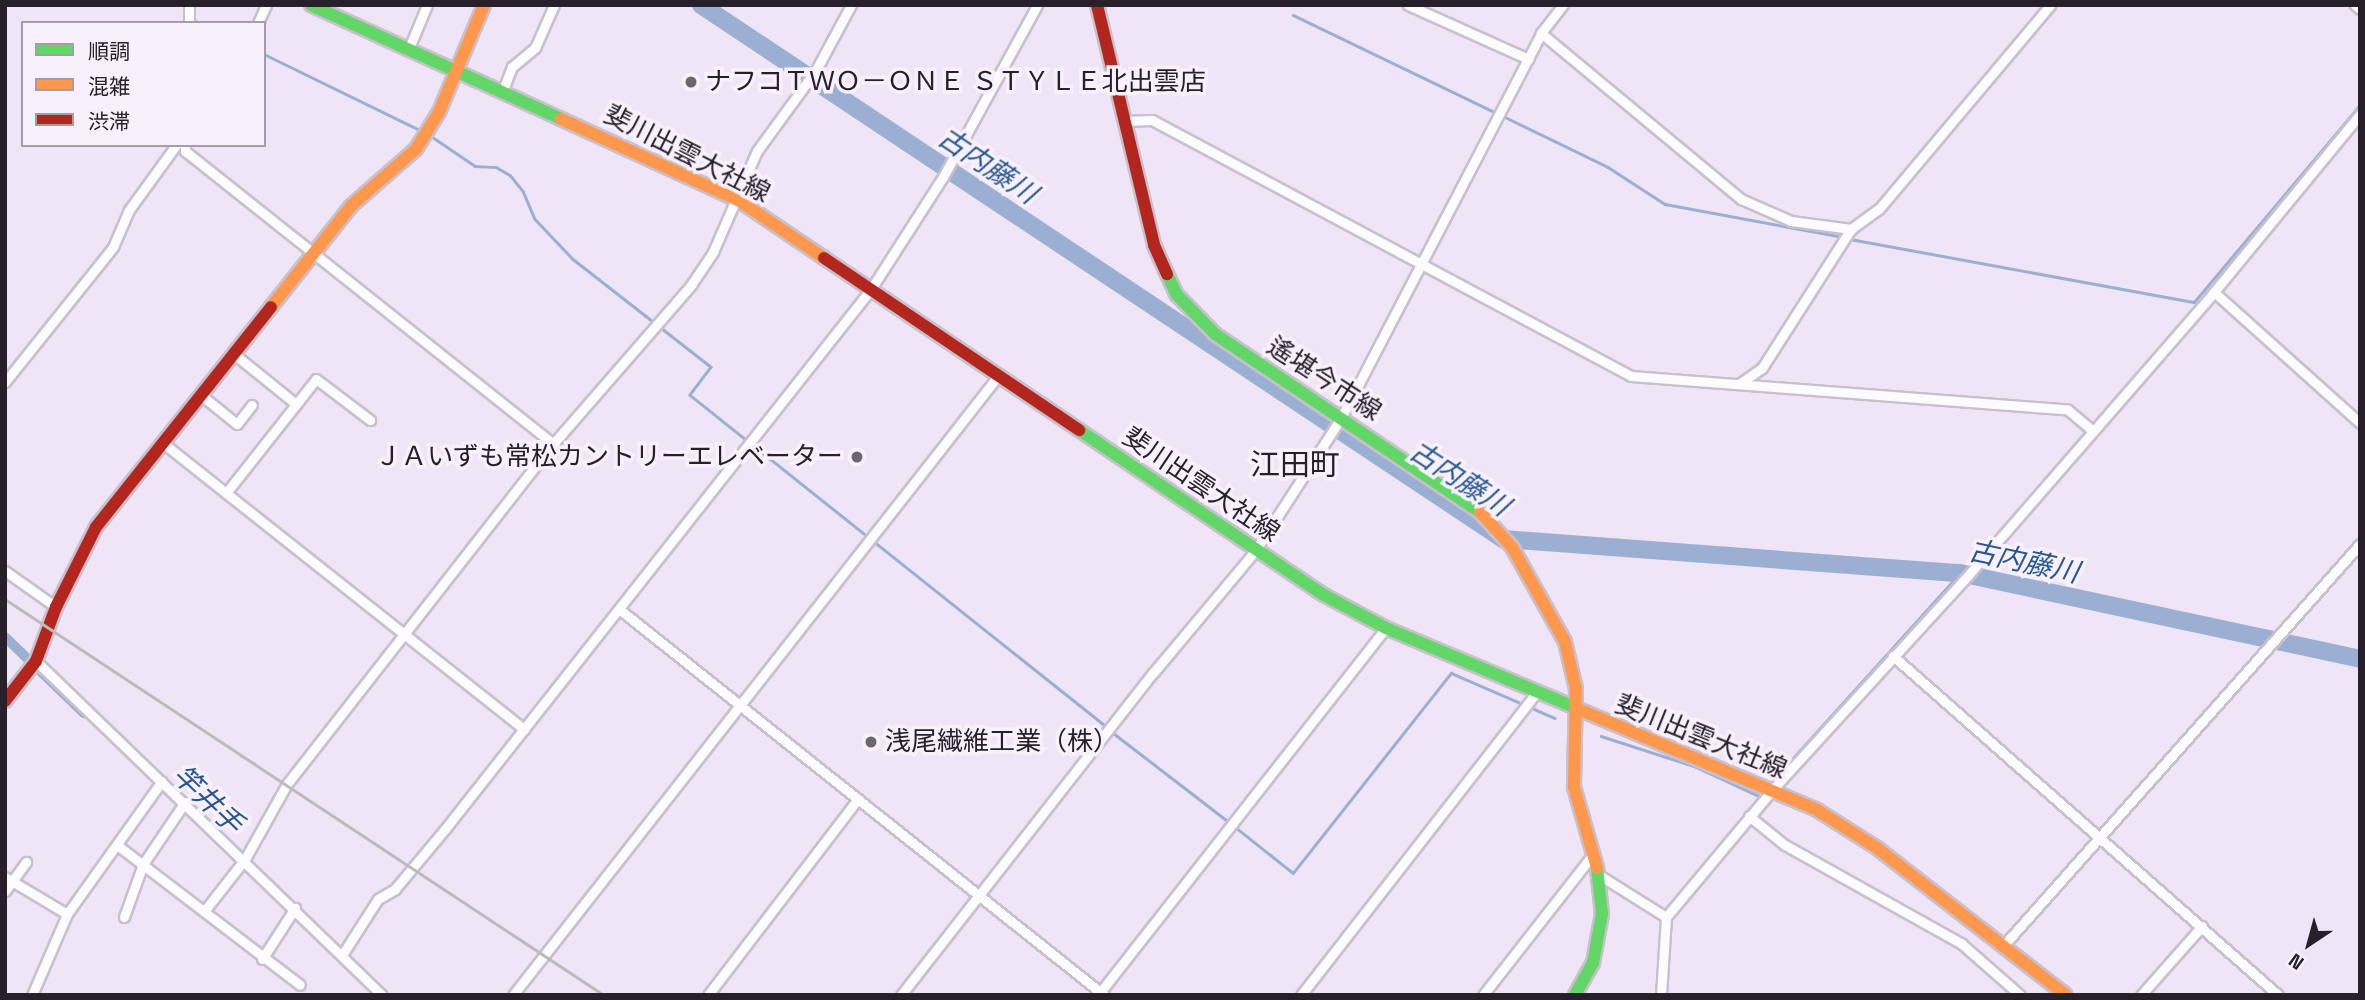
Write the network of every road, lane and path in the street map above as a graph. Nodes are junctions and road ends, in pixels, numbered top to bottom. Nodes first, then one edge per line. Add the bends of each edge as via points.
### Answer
1 (266, 5) edge
2 (311, 5) edge
3 (428, 5) edge
4 (484, 5) edge
5 (554, 5) edge
6 (851, 5) edge
7 (1037, 5) edge
8 (1097, 5) edge
9 (1408, 5) edge
10 (1563, 5) edge
11 (2049, 5) edge
12 (2355, 5) edge
13 (2360, 9) edge
14 (259, 21) edge
15 (1541, 33) junction
16 (409, 48) junction
17 (1528, 60) junction
18 (457, 69) junction
19 (503, 90) junction
20 (2360, 114) edge
21 (1124, 121) junction
22 (175, 147) edge
23 (185, 147) edge
24 (737, 200) junction
25 (1851, 229) junction
26 (315, 253) junction
27 (1423, 264) junction
28 (871, 289) junction
29 (2214, 292) junction
30 (234, 354) junction
31 (998, 376) junction
32 (5, 382) edge
33 (1739, 384) junction
34 (201, 396) junction
35 (296, 404) junction
36 (252, 405) dead end
37 (1341, 418) junction
38 (370, 420) dead end
39 (2360, 423) edge
40 (2092, 430) junction
41 (163, 443) junction
42 (553, 444) junction
43 (226, 493) junction
44 (2360, 544) edge
45 (1255, 551) junction
46 (5, 572) edge
47 (56, 607) junction
48 (619, 609) junction
49 (1386, 628) junction
50 (406, 633) junction
51 (1893, 656) junction
52 (36, 660) junction
53 (1536, 692) junction
54 (5, 701) edge
55 (738, 706) junction
56 (1576, 710) junction
57 (524, 729) junction
58 (162, 781) junction
59 (1773, 789) junction
60 (858, 799) junction
61 (185, 802) junction
62 (1749, 816) junction
63 (2101, 837) junction
64 (117, 845) junction
65 (1594, 853) junction
66 (246, 859) junction
67 (26, 862) dead end
68 (143, 864) junction
69 (1599, 874) junction
70 (8, 879) edge
71 (5, 891) edge
72 (980, 896) junction
73 (295, 908) junction
74 (205, 910) junction
75 (67, 914) junction
76 (124, 917) dead end
77 (1666, 917) junction
78 (2203, 926) junction
79 (2004, 946) junction
80 (342, 954) junction
81 (262, 959) junction
82 (300, 985) dead end
83 (1101, 994) edge
84 (32, 995) edge
85 (382, 995) edge
86 (513, 995) edge
87 (708, 995) edge
88 (901, 995) edge
89 (1301, 995) edge
90 (1483, 995) edge
91 (1575, 995) edge
92 (1661, 995) edge
93 (2020, 995) edge
94 (2066, 995) edge
95 (2141, 995) edge
96 (2278, 995) edge

1 - 14 street
2 - 16 main road, 斐川出雲大社線
3 - 16 street
4 - 18 main road
5 - 19 street via 536,48 512,67
6 - 24 street via 816,70 757,151
7 - 28 street via 943,177
8 - 21 main road, 遙堪今市線
9 - 17 street
10 - 15 street
11 - 25 street via 1879,209
12 - 13 street
15 - 17 street
15 - 25 street via 1741,199 1791,221
16 - 18 main road, 斐川出雲大社線
17 - 27 street
18 - 19 main road, 斐川出雲大社線
18 - 26 main road via 416,149 351,206
19 - 24 main road, 斐川出雲大社線
20 - 29 street
21 - 27 street via 1152,121
21 - 37 main road, 遙堪今市線 via 1154,246 1177,295 1215,334
22 - 32 street via 129,210 113,247
23 - 26 street
24 - 28 main road, 斐川出雲大社線
24 - 42 street via 691,285
25 - 33 street via 1762,368
26 - 30 main road
26 - 42 street
27 - 33 street via 1631,376
27 - 37 street
28 - 31 main road, 斐川出雲大社線
28 - 48 street
29 - 39 street
29 - 40 street
30 - 34 main road
30 - 35 street
31 - 45 main road, 斐川出雲大社線
31 - 55 street
33 - 40 street via 2068,410
34 - 36 street via 237,424
34 - 41 main road
35 - 38 street via 316,379
35 - 43 street
37 - 45 street
37 - 56 main road, 遙堪今市線 via 1457,490 1496,527 1565,642 1574,668
40 - 51 street
41 - 43 street
41 - 47 main road via 96,527
42 - 50 street
43 - 50 street
44 - 63 street
45 - 49 main road, 斐川出雲大社線
45 - 72 street via 1153,673
46 - 47 street
47 - 52 main road
48 - 55 street
48 - 57 street
49 - 53 main road, 斐川出雲大社線
49 - 83 street
50 - 57 street
50 - 66 street via 287,784
51 - 59 street
51 - 63 street
52 - 54 main road
52 - 58 street
53 - 56 main road, 斐川出雲大社線
53 - 89 street
55 - 60 street
55 - 86 street
56 - 59 main road, 斐川出雲大社線
56 - 65 main road, 遙堪今市線 via 1573,787
57 - 80 street via 411,871 378,899
58 - 61 street
58 - 64 street
59 - 62 street
59 - 79 main road, 斐川出雲大社線 via 1877,848
60 - 72 street
60 - 87 street
61 - 66 street
61 - 68 street
62 - 77 street
62 - 93 street via 1785,845 1962,944
63 - 78 street
63 - 79 street
64 - 68 street
64 - 75 street
65 - 69 main road, 遙堪今市線
65 - 90 street
66 - 73 street
66 - 74 street
67 - 70 street
68 - 74 street
68 - 76 street
69 - 77 street
69 - 91 main road, 遙堪今市線 via 1599,940 1593,963
70 - 71 street
70 - 75 street
72 - 83 street
72 - 88 street
73 - 80 street
73 - 81 street
74 - 81 street
75 - 84 street
77 - 92 street
78 - 95 street
78 - 96 street
79 - 94 main road, 斐川出雲大社線
80 - 85 street
81 - 82 street

